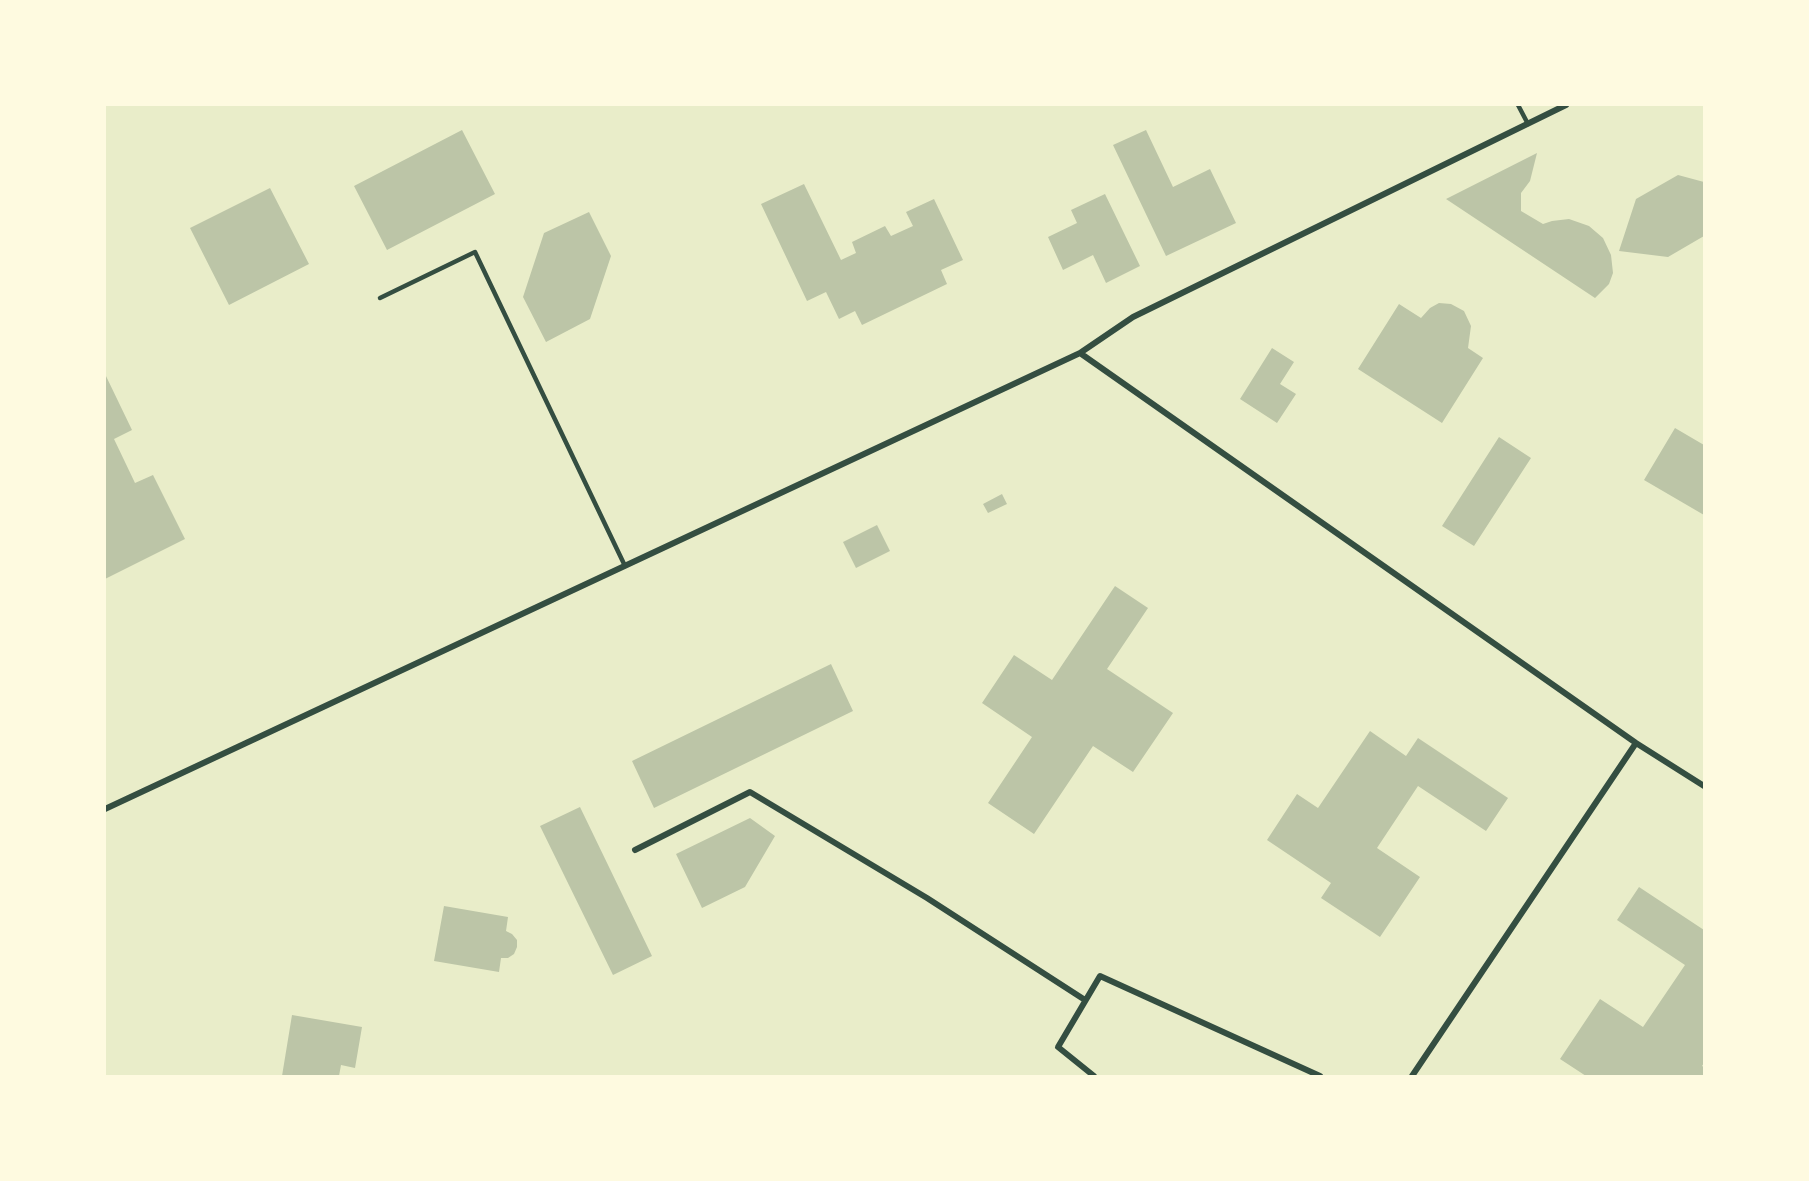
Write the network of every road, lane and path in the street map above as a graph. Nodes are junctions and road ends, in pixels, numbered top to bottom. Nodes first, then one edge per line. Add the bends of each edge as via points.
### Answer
1 (1518, 105) edge
2 (1566, 105) edge
3 (1528, 124) junction
4 (380, 298) dead end
5 (1080, 353) junction
6 (625, 566) junction
7 (1636, 743) junction
8 (1704, 786) edge
9 (105, 809) edge
10 (635, 850) dead end
11 (1085, 1000) junction
12 (1094, 1076) edge
13 (1320, 1076) edge
14 (1412, 1076) edge

1 - 3 lane
2 - 3 street
3 - 5 street via 1133,317
4 - 6 lane via 475,252
5 - 6 street
5 - 7 street
6 - 9 street
7 - 8 street
7 - 14 street
10 - 11 street via 750,792 927,898
11 - 12 street via 1058,1047
11 - 13 street via 1100,976

